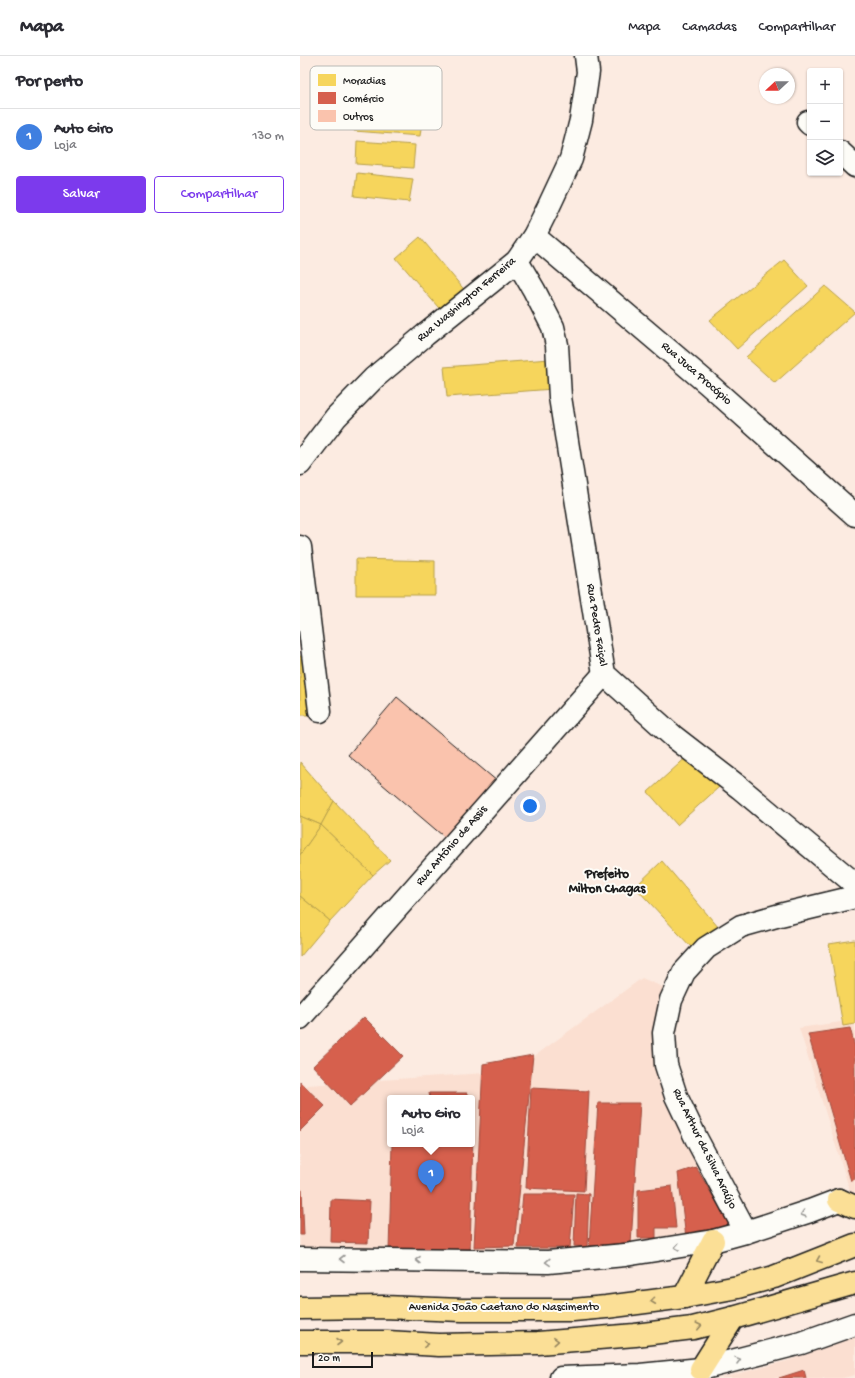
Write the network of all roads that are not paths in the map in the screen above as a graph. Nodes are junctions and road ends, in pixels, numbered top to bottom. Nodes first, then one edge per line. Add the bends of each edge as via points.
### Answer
1 (586, 56) edge
2 (843, 155) edge
3 (855, 166) edge
4 (534, 236) junction
5 (517, 261) junction
6 (300, 464) edge
7 (855, 515) edge
8 (300, 547) edge
9 (604, 674) junction
10 (320, 711) dead end
11 (855, 884) edge
12 (855, 898) edge
13 (300, 1018) edge
14 (850, 1200) edge
15 (746, 1232) junction
16 (713, 1241) junction
17 (855, 1245) edge
18 (300, 1259) edge
19 (855, 1283) edge
20 (684, 1297) junction
21 (300, 1308) edge
22 (733, 1318) junction
23 (855, 1324) edge
24 (300, 1342) edge
25 (701, 1369) junction
26 (561, 1378) edge

1 - 4 street, Rua Washington Ferreira via 588,72 571,159
2 - 3 street
4 - 5 street, Rua Washington Ferreira
4 - 7 street, Rua Juca Procópio via 707,383
5 - 6 street, Rua Washington Ferreira via 374,378 336,417
5 - 9 street, Rua Pedro Faiçal via 552,327 557,345 560,397
8 - 10 street
9 - 11 street, Rua Pedro Faiçal via 674,737 740,788
9 - 13 street, Rua Antônio de Assis
12 - 15 street, Rua Arthur da Silva Araújo via 741,926 706,948 684,972 671,1000 664,1033 666,1065 676,1096
14 -> 15 street
15 - 16 street
16 -> 18 street via 548,1262
16 - 20 highway
17 -> 20 highway, Avenida João Caetano do Nascimento via 774,1277
19 - 22 highway
20 -> 21 highway, Avenida João Caetano do Nascimento via 573,1310
24 -> 22 highway via 439,1345 546,1342 692,1328
22 - 25 highway
25 -> 23 street via 801,1343
25 - 26 street via 640,1375

